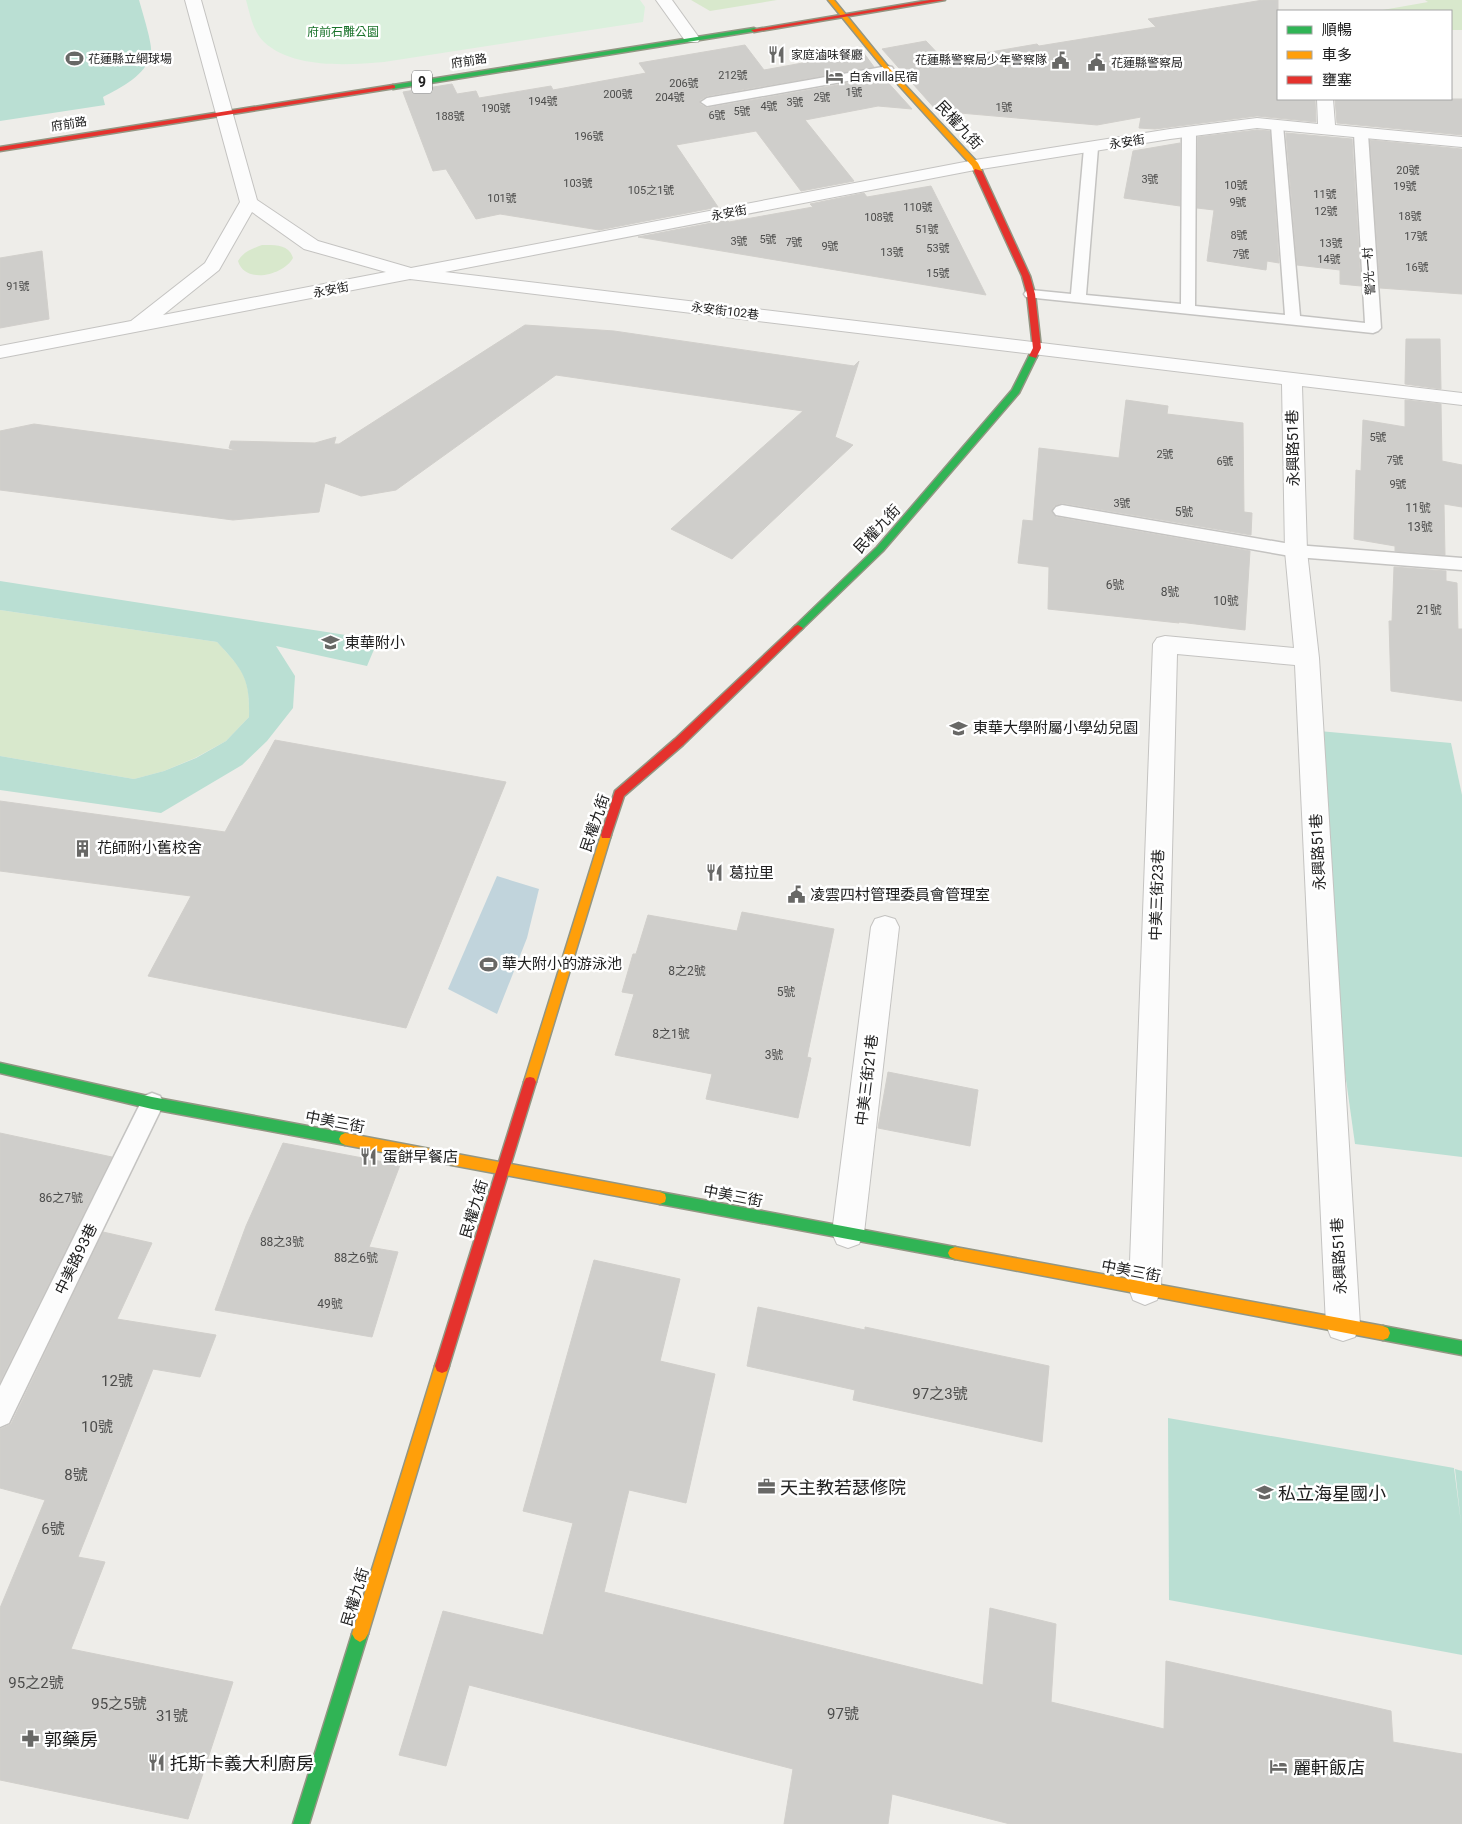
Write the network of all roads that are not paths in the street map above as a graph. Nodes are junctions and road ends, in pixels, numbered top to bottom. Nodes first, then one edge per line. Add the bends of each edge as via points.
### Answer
1 (193, 0) edge
2 (664, 0) edge
3 (831, 0) edge
4 (942, 0) edge
5 (844, 15) junction
6 (692, 40) junction
7 (888, 70) junction
8 (1325, 100) edge
9 (706, 102) dead end
10 (225, 113) junction
11 (1276, 125) junction
12 (1327, 130) junction
13 (1189, 132) junction
14 (1361, 134) junction
15 (1462, 142) edge
16 (1091, 148) junction
17 (0, 149) edge
18 (975, 165) junction
19 (250, 202) junction
20 (413, 274) junction
21 (1031, 294) junction
22 (1078, 298) junction
23 (1188, 310) junction
24 (1293, 320) junction
25 (136, 326) junction
26 (1038, 348) junction
27 (0, 352) edge
28 (1292, 378) junction
29 (1462, 398) edge
30 (1062, 511) dead end
31 (1296, 551) junction
32 (1462, 564) edge
33 (1307, 658) junction
34 (885, 927) dead end
35 (0, 1068) edge
36 (152, 1104) junction
37 (502, 1168) junction
38 (848, 1233) junction
39 (1144, 1289) junction
40 (1342, 1325) junction
41 (1462, 1348) edge
42 (0, 1414) edge
43 (301, 1824) edge

1 - 10 street
2 - 6 street
3 - 5 street, 民權九街
4 - 5 street, 府前路 / 9
5 - 6 street, 府前路 / 9
5 - 7 street, 民權九街
6 - 10 street, 府前路 / 9
7 - 9 lane
7 - 18 street, 民權九街
8 - 12 street
10 - 17 street, 府前路 / 9
10 - 19 street
11 - 12 street, 永安街
11 - 13 street, 永安街 via 1257,123
11 - 24 lane
12 - 14 street, 永安街
13 - 16 street, 永安街
13 - 23 lane
14 - 15 street, 永安街
14 - 24 lane, 警光一村 via 1373,328
16 - 18 street, 永安街
16 - 22 lane
18 - 20 street, 永安街
18 - 21 street, 民權九街 via 1026,276
19 - 20 street via 311,246
19 - 25 street via 212,266
20 - 25 street, 永安街
20 - 26 street, 永安街102巷
21 - 22 lane, 警光一村
21 - 26 street, 民權九街
22 - 23 lane, 警光一村
23 - 24 lane, 警光一村
25 - 27 street, 永安街
26 - 28 street
26 - 37 street, 民權九街 via 1016,391 880,549 679,742 619,794
28 - 29 street
28 - 31 street, 永興路51巷
30 - 31 lane
31 - 32 lane
31 - 33 street, 永興路51巷
33 - 39 street, 中美三街23巷 via 1165,644
33 - 40 street, 永興路51巷
34 - 38 street, 中美三街21巷
35 - 36 street, 中美三街
36 - 37 street, 中美三街
36 - 42 lane, 中美路93巷
37 - 38 street, 中美三街
37 - 43 street, 民權九街
38 - 39 street, 中美三街
39 - 40 street, 中美三街
40 - 41 street, 中美三街

